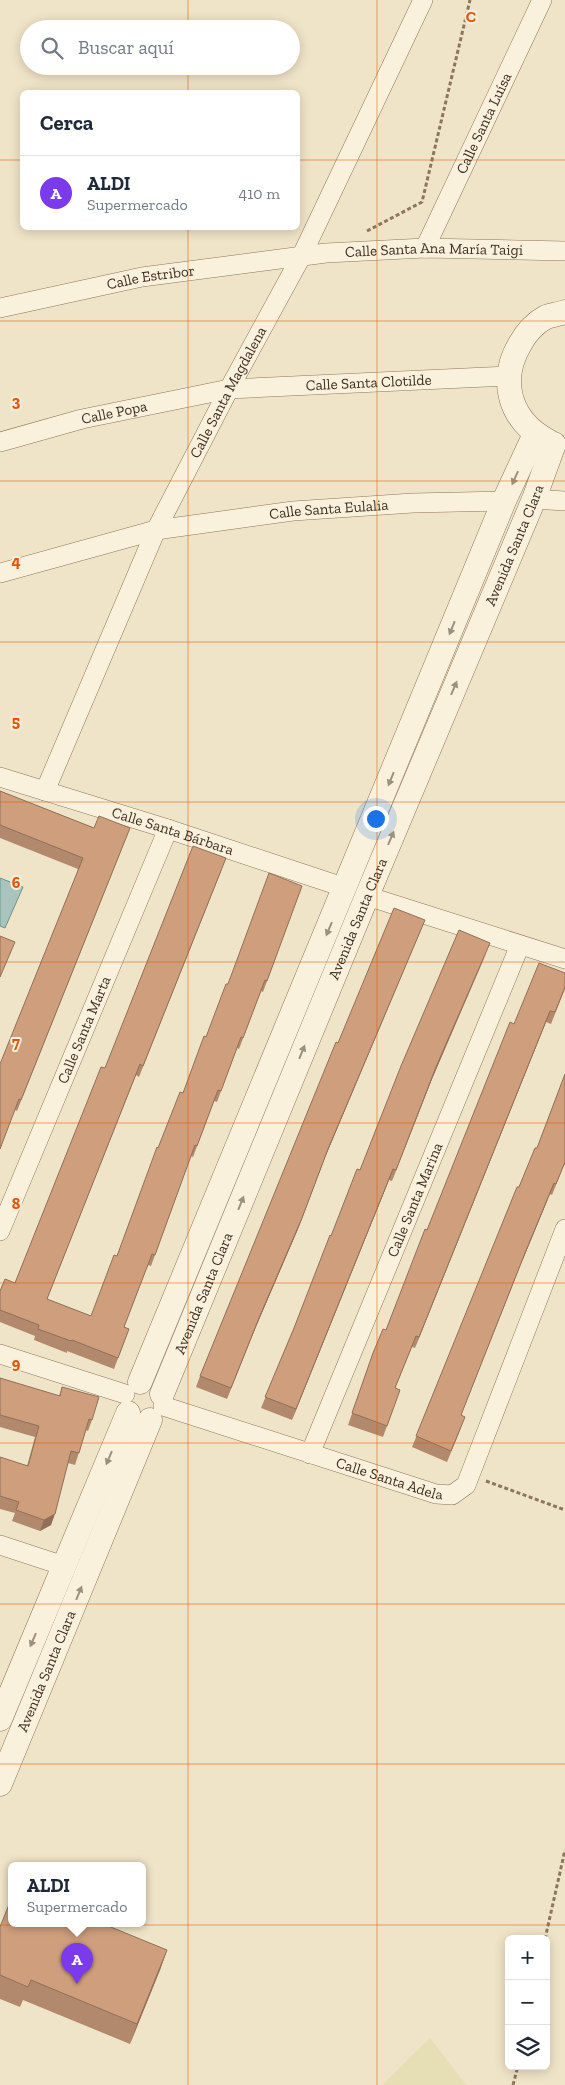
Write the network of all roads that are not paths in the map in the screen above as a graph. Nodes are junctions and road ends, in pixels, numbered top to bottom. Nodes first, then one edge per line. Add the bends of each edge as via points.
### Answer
1 (423, 0) edge
2 (542, 0) edge
3 (426, 248) junction
4 (565, 251) edge
5 (302, 255) junction
6 (0, 308) edge
7 (565, 312) edge
8 (508, 376) junction
9 (229, 389) junction
10 (0, 442) edge
11 (551, 442) edge
12 (534, 499) junction
13 (565, 501) edge
14 (504, 502) junction
15 (156, 530) junction
16 (0, 573) edge
17 (0, 777) edge
18 (44, 791) junction
19 (168, 829) junction
20 (356, 892) junction
21 (520, 945) junction
22 (565, 959) edge
23 (565, 1229) edge
24 (0, 1231) edge
25 (0, 1354) edge
26 (131, 1396) junction
27 (158, 1407) junction
28 (310, 1454) junction
29 (0, 1545) edge
30 (64, 1566) junction
31 (0, 1720) edge
32 (0, 1784) edge

1 - 5 street, Calle Santa Magdalena
2 - 3 street, Calle Santa Luísa
3 - 4 street, Calle Santa Ana María Taigi
3 - 5 street, Calle Santa Ana María Taigi
5 - 6 street, Calle Estribor via 142,277
5 - 9 street, Calle Santa Magdalena
7 - 8 street via 547,317 527,332 511,359
8 - 9 street, Calle Santa Clotilde
8 - 11 street via 511,399 521,420
9 - 10 street, Calle Popa via 82,419
9 - 15 street, Calle Santa Magdalena
11 - 12 street, Avenida Santa Clara
11 -> 14 street, Avenida Santa Clara
12 - 13 street
20 -> 12 street, Avenida Santa Clara
14 - 15 street, Calle Santa Eulalia via 413,503 293,511
14 -> 20 street, Avenida Santa Clara
15 - 16 street, Calle Santa Eulalia
15 - 18 street, Calle Santa Magdalena
17 - 18 street, Calle Santa Bárbara
18 - 19 street, Calle Santa Bárbara
19 - 20 street, Calle Santa Bárbara
19 - 24 street, Calle Santa Marta
20 - 21 street, Calle Santa Bárbara
20 -> 26 street, Avenida Santa Clara
27 -> 20 street, Avenida Santa Clara
21 - 22 street, Calle Santa Bárbara
21 - 28 street, Calle Santa Marina
23 - 28 street, Calle Santa Adela via 466,1485 452,1495 436,1494
25 - 26 street
26 - 27 street via 153,1384
26 - 27 street via 138,1420
26 -> 30 street, Avenida Santa Clara
27 - 28 street, Calle Santa Adela
32 -> 27 street, Avenida Santa Clara
29 - 30 street
30 -> 31 street, Avenida Santa Clara

